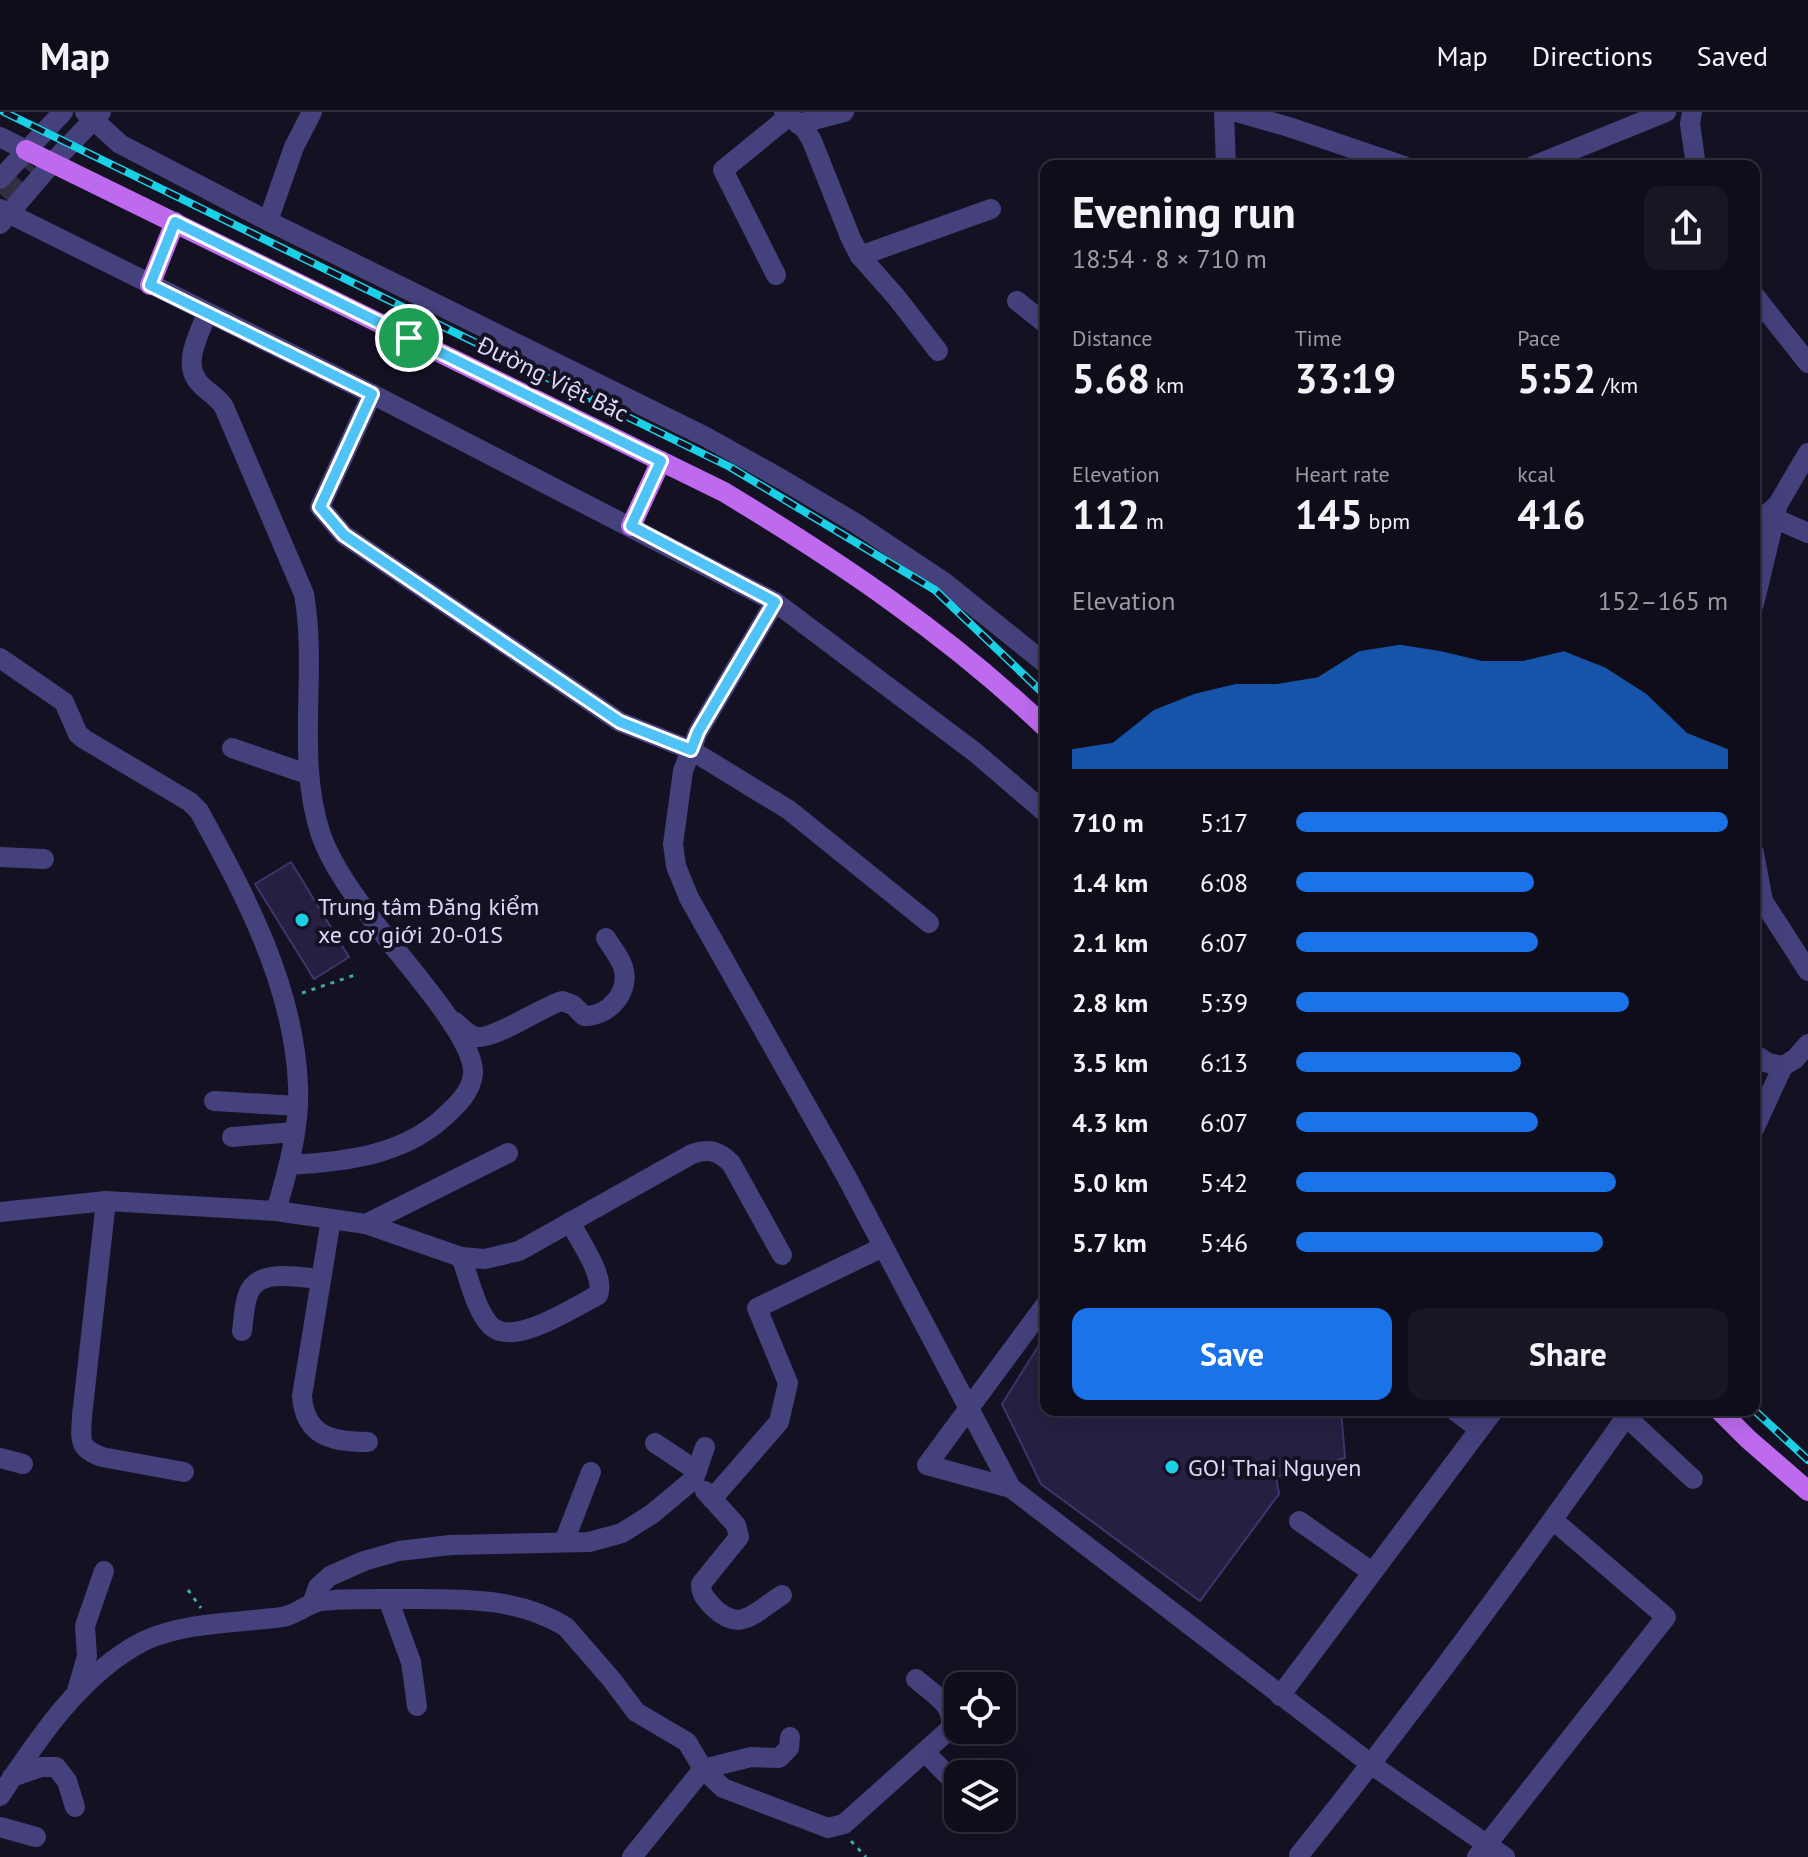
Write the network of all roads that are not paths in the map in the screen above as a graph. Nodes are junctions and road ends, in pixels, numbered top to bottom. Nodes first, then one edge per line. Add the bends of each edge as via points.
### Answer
1 (63, 112) edge
2 (312, 112) edge
3 (844, 112) edge
4 (1224, 112) edge
5 (1236, 112) edge
6 (1666, 112) edge
7 (1692, 112) edge
8 (94, 114) edge
9 (790, 117) edge
10 (0, 137) edge
11 (26, 150) junction
12 (1226, 160) edge
13 (1386, 160) edge
14 (1548, 160) edge
15 (1695, 160) edge
16 (53, 162) junction
17 (0, 179) edge
18 (991, 209) dead end
19 (3, 216) edge
20 (268, 221) junction
21 (175, 222) junction
22 (860, 256) junction
23 (776, 275) dead end
24 (150, 285) junction
25 (1017, 301) dead end
26 (1760, 303) edge
27 (207, 313) junction
28 (1040, 319) edge
29 (938, 351) dead end
30 (1808, 363) edge
31 (372, 394) junction
32 (1808, 453) edge
33 (661, 461) junction
34 (1777, 512) junction
35 (1760, 522) edge
36 (631, 526) junction
37 (1808, 533) edge
38 (1760, 580) edge
39 (775, 602) junction
40 (0, 658) edge
41 (1040, 659) edge
42 (1040, 722) edge
43 (232, 748) dead end
44 (691, 750) junction
45 (307, 774) junction
46 (1040, 808) edge
47 (0, 857) edge
48 (44, 859) dead end
49 (1760, 904) edge
50 (929, 923) dead end
51 (606, 938) dead end
52 (1808, 971) edge
53 (446, 1015) junction
54 (1808, 1044) edge
55 (1760, 1058) edge
56 (1783, 1066) junction
57 (214, 1101) dead end
58 (298, 1106) junction
59 (1760, 1116) edge
60 (294, 1132) junction
61 (232, 1137) dead end
62 (508, 1153) dead end
63 (289, 1165) junction
64 (106, 1201) junction
65 (276, 1211) junction
66 (0, 1212) edge
67 (331, 1219) junction
68 (570, 1222) junction
69 (366, 1224) junction
70 (883, 1247) junction
71 (782, 1255) dead end
72 (461, 1257) junction
73 (321, 1279) junction
74 (1040, 1312) edge
75 (242, 1331) dead end
76 (966, 1408) junction
77 (1462, 1416) edge
78 (1489, 1416) edge
79 (1622, 1416) edge
80 (1629, 1416) edge
81 (1725, 1416) edge
82 (1479, 1429) junction
83 (368, 1442) dead end
84 (655, 1443) dead end
85 (705, 1447) dead end
86 (0, 1458) edge
87 (23, 1464) dead end
88 (184, 1472) dead end
89 (591, 1472) dead end
90 (695, 1475) junction
91 (1693, 1479) dead end
92 (1011, 1488) junction
93 (1808, 1491) edge
94 (712, 1499) junction
95 (1553, 1520) junction
96 (1299, 1521) dead end
97 (564, 1542) junction
98 (104, 1571) dead end
99 (1372, 1572) junction
100 (782, 1595) dead end
101 (388, 1599) junction
102 (312, 1604) junction
103 (916, 1679) dead end
104 (77, 1691) junction
105 (1280, 1696) junction
106 (417, 1706) dead end
107 (790, 1737) dead end
108 (925, 1752) junction
109 (1372, 1765) junction
110 (703, 1769) junction
111 (944, 1772) edge
112 (12, 1777) junction
113 (0, 1796) edge
114 (75, 1807) dead end
115 (0, 1827) edge
116 (36, 1837) dead end
117 (1482, 1850) edge
118 (1299, 1855) edge
119 (632, 1857) edge
120 (1505, 1857) edge

1 - 11 street
2 - 20 street
3 - 9 street
4 - 12 street
5 - 13 street
6 - 14 street
7 - 15 street
8 - 16 street
8 - 20 street via 103,131 120,144
9 - 22 street via 812,141
9 - 23 street via 723,170
10 - 11 street, Đường Việt Bắc
11 - 16 main road, Đường Việt Bắc
11 - 17 street
16 - 19 street
16 - 21 main road, Đường Việt Bắc
18 - 22 street
19 - 24 street
20 - 41 street via 783,480 944,582
21 - 24 main road
21 - 33 main road, Đường Việt Bắc
22 - 29 street
24 - 27 street
25 - 28 street
26 - 30 street
27 - 31 street
27 - 45 street via 191,361 195,379 224,407 304,594 310,649
31 - 36 street
31 - 44 street via 320,507 344,535 620,722
32 - 34 street
33 - 36 main road
33 - 42 main road, Đường Việt Bắc via 814,547 983,670
34 - 35 street
34 - 37 street
34 - 38 street
36 - 39 street
39 - 44 street
39 - 46 street via 976,753
40 - 58 street via 64,702 84,739 199,811 265,943 293,1040
43 - 45 street
44 - 50 street via 789,810
44 - 70 street via 673,844 676,866
45 - 53 street via 328,853 374,923
47 - 48 street
49 - 52 street
51 - 53 street via 623,967 622,994 594,1016 584,1016 562,1001 477,1037
53 - 63 street via 474,1071 457,1106 436,1125 386,1150 340,1162
54 - 56 street
55 - 56 street
56 - 59 street
57 - 58 street
58 - 60 street
60 - 61 street
60 - 63 street
62 - 69 street
63 - 65 street
64 - 65 street
64 - 66 street
64 - 88 street via 81,1439 89,1452 102,1457
65 - 67 street
67 - 69 street
67 - 73 street
68 - 71 street via 706,1149 731,1163
68 - 72 street via 519,1251 485,1259
68 - 72 street via 602,1287 598,1295 532,1328 501,1333 490,1326
69 - 72 street
70 - 76 street
70 - 94 street via 757,1308 788,1383 779,1422
73 - 75 street via 260,1280 248,1295
73 - 83 street via 303,1409 319,1432 337,1442
74 - 76 street
76 - 92 street
76 - 92 street via 927,1465
77 - 82 street
78 - 82 street
79 - 95 street
80 - 91 street
81 - 93 main road
82 - 99 street
84 - 90 street
85 - 90 street
86 - 87 street
89 - 97 street
90 - 94 street
90 - 97 street via 622,1533
92 - 105 street
94 - 100 street via 736,1525 739,1537 701,1584 703,1596 732,1621
95 - 109 street
95 - 117 street via 1666,1617
96 - 99 street
97 - 102 street via 399,1551 330,1576 318,1587
98 - 104 street via 85,1626 87,1656
99 - 105 street
101 - 102 street
101 - 106 street via 411,1662
101 - 110 street via 475,1599 556,1621 642,1718 687,1742
102 - 104 street via 285,1617 212,1624 145,1641
103 - 108 street via 951,1710 953,1720
104 - 112 street
105 - 109 street
107 - 110 street via 789,1748 779,1758 751,1757
108 - 110 street via 836,1828 723,1788
108 - 111 street
109 - 117 street
109 - 118 street
110 - 119 street
112 - 113 street
112 - 114 street via 56,1767
115 - 116 street
117 - 120 street

